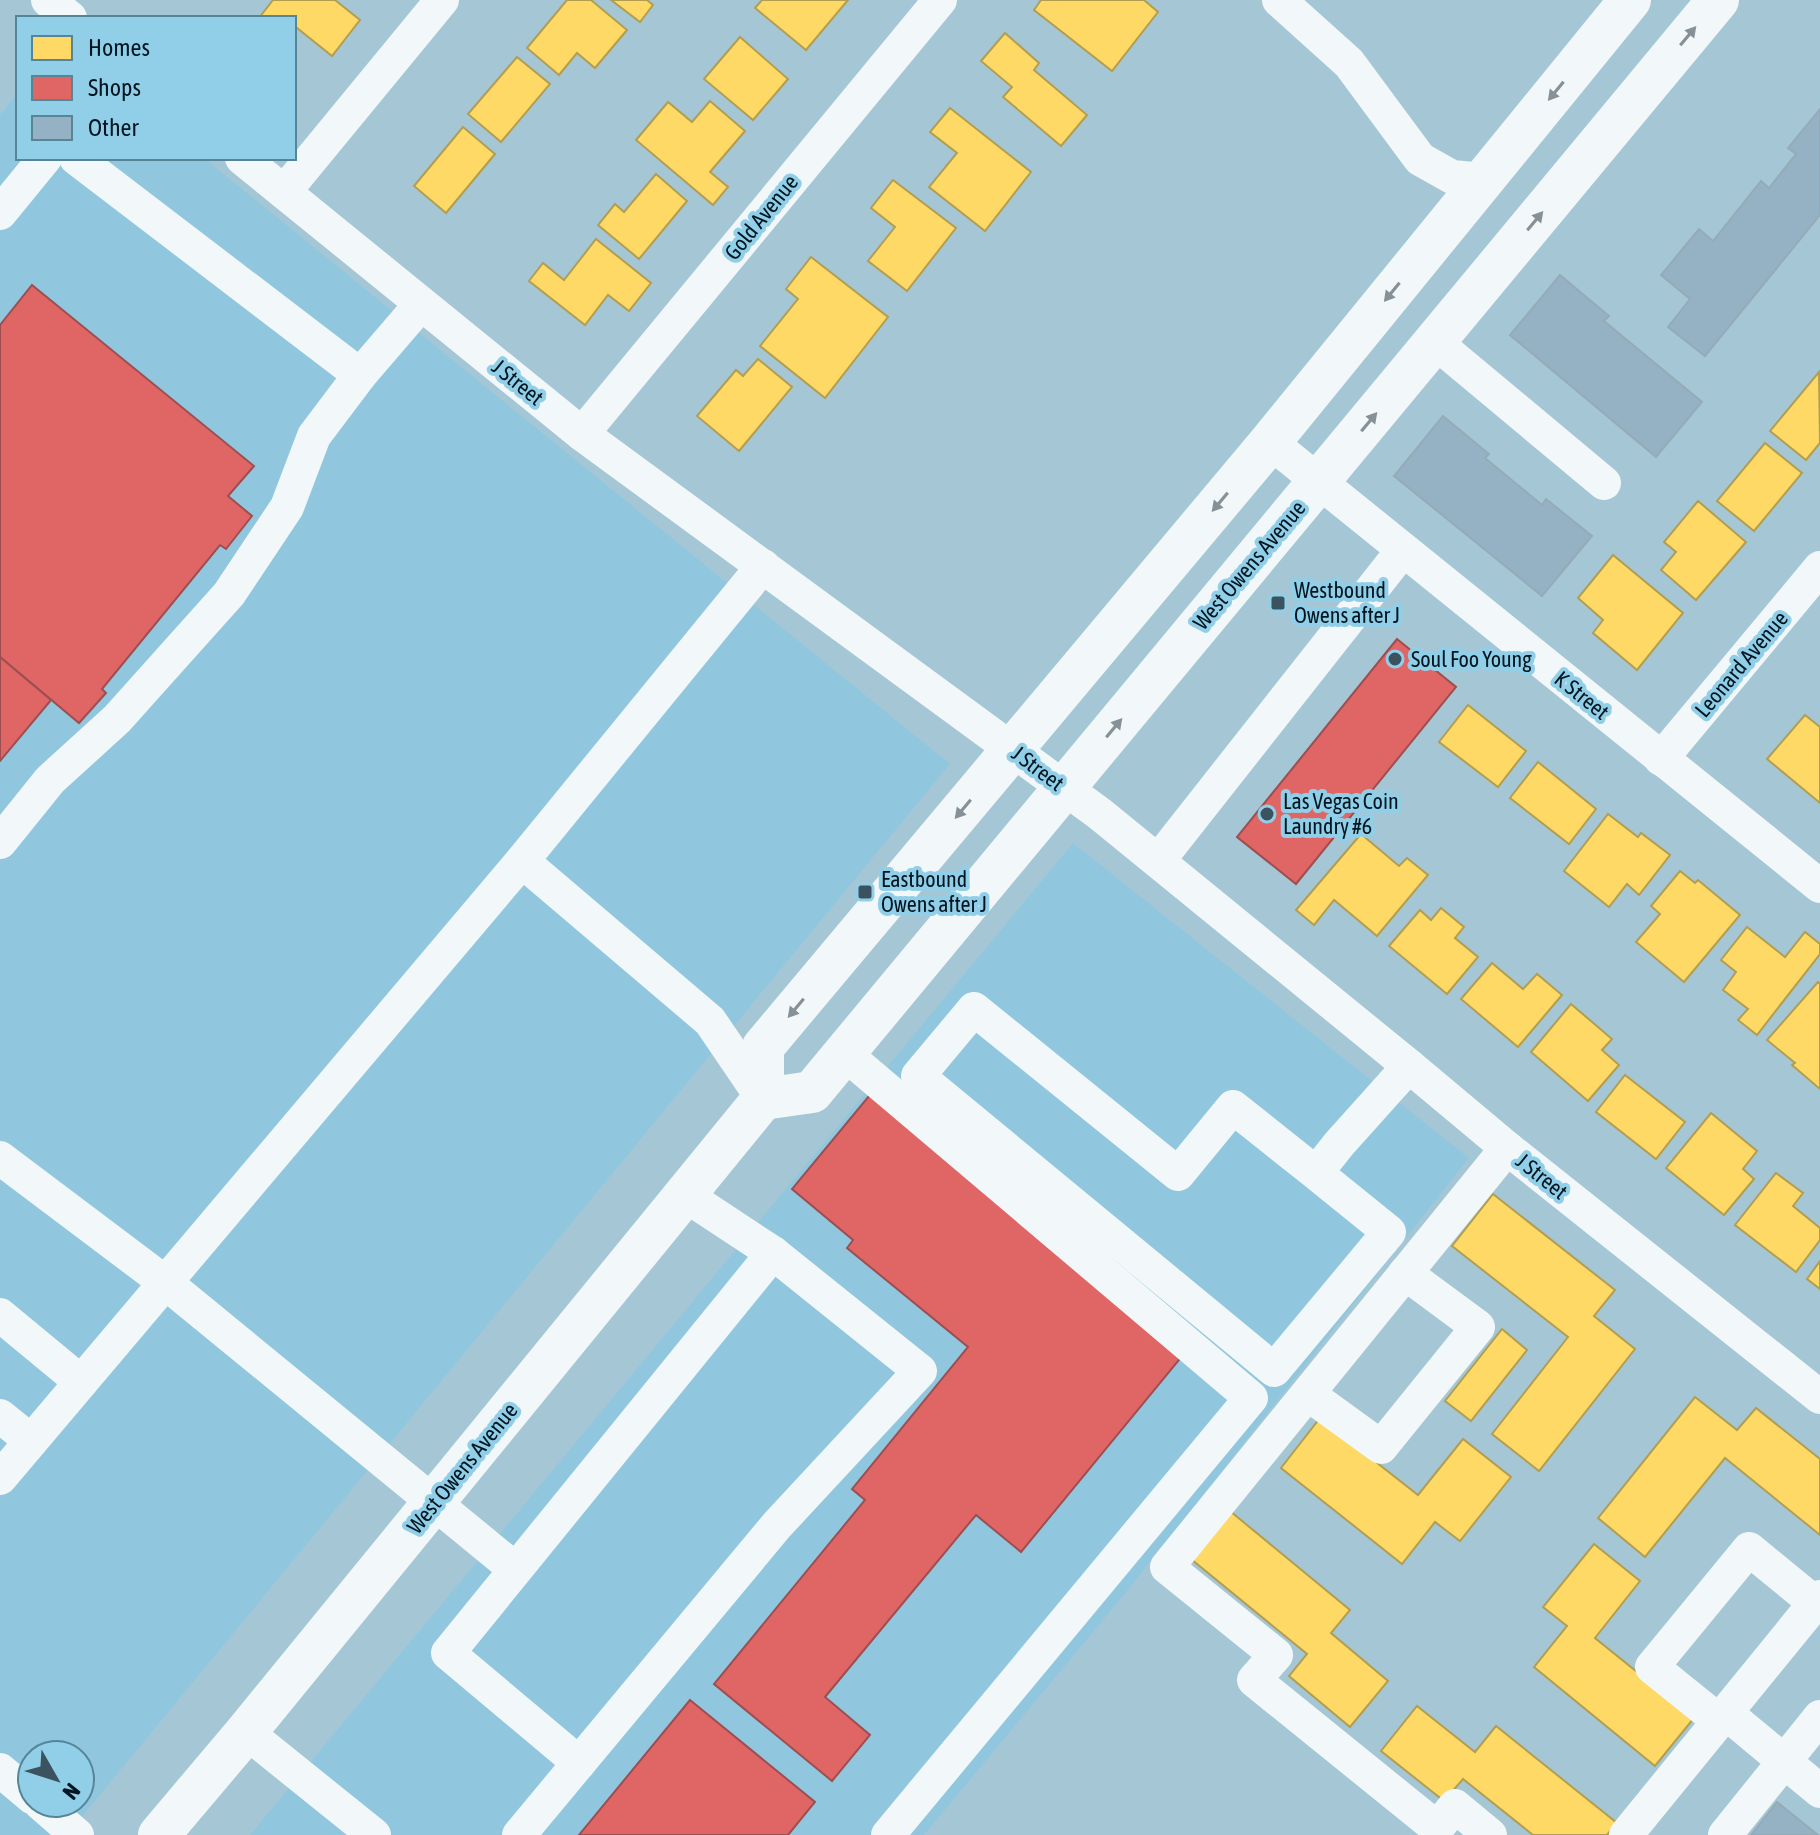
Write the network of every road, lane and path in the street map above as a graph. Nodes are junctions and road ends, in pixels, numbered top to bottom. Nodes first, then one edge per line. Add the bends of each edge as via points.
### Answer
1 (48, 0) edge
2 (442, 0) edge
3 (940, 0) edge
4 (1279, 0) edge
5 (1718, 0) edge
6 (1618, 15) edge
7 (68, 16) edge
8 (1658, 73) junction
9 (43, 160) edge
10 (79, 160) edge
11 (244, 160) edge
12 (1484, 180) junction
13 (284, 192) junction
14 (0, 213) edge
15 (421, 304) junction
16 (1435, 342) junction
17 (360, 375) junction
18 (582, 434) junction
19 (1270, 442) junction
20 (1319, 482) junction
21 (1604, 483) dead end
22 (1403, 550) junction
23 (763, 566) junction
24 (1820, 568) edge
25 (1013, 750) junction
26 (1661, 759) junction
27 (1064, 788) junction
28 (0, 842) edge
29 (522, 861) junction
30 (1158, 861) junction
31 (1820, 886) edge
32 (845, 1054) junction
33 (1409, 1066) junction
34 (763, 1099) junction
35 (1507, 1148) junction
36 (0, 1158) edge
37 (1316, 1173) junction
38 (685, 1195) junction
39 (773, 1253) junction
40 (1405, 1273) junction
41 (166, 1283) junction
42 (0, 1315) edge
43 (81, 1382) junction
44 (1308, 1394) junction
45 (1820, 1397) edge
46 (0, 1416) edge
47 (31, 1441) junction
48 (0, 1478) edge
49 (434, 1503) junction
50 (515, 1569) junction
51 (1818, 1600) edge
52 (1722, 1717) junction
53 (1820, 1717) edge
54 (246, 1732) junction
55 (1784, 1761) junction
56 (579, 1763) junction
57 (0, 1770) edge
58 (16, 1784) edge
59 (1820, 1791) edge
60 (58, 1819) edge
61 (77, 1835) edge
62 (159, 1835) edge
63 (374, 1835) edge
64 (519, 1835) edge
65 (888, 1835) edge
66 (1490, 1835) edge
67 (1626, 1835) edge
68 (1725, 1835) edge

1 - 7 street
2 - 13 street
3 - 18 street, Gold Avenue
4 - 12 street via 1349,63 1420,159 1452,177
8 -> 5 main road, West Owens Avenue
6 - 8 main road
6 -> 12 main road
16 -> 8 main road, West Owens Avenue
9 - 14 street
10 - 17 street
11 - 13 street, J Street
12 -> 19 main road
13 - 15 street, J Street
15 - 17 street
15 - 18 street, J Street
20 -> 16 main road, West Owens Avenue
16 - 21 street
17 - 28 street via 314,436 287,507 229,594 117,719 50,780
18 - 23 street, J Street
19 - 20 street, K Street
19 -> 25 main road
20 - 22 street, K Street
27 -> 20 main road, West Owens Avenue
22 - 26 street, K Street
22 - 30 street
23 - 25 street, J Street
23 - 29 street
24 - 26 street, Leonard Avenue
25 - 27 street, J Street
25 -> 34 main road via 763,1047
26 - 31 street, K Street
27 - 30 street, J Street
27 - 32 main road, West Owens Avenue
29 - 34 street via 710,1021
29 - 41 street
30 - 33 street, J Street
32 - 34 main road, West Owens Avenue via 812,1092
32 - 65 street via 1251,1398
33 - 35 street, J Street
33 - 37 street
34 - 38 main road, West Owens Avenue
35 - 40 street
35 - 45 street, J Street
36 - 41 street
37 - 37 street via 1389,1232 1274,1370 918,1076 974,1009 1178,1174 1233,1107
38 - 39 street
38 - 49 main road, West Owens Avenue
39 - 50 street
39 - 56 street via 920,1371 777,1525
40 - 44 street
40 - 44 street via 1478,1327 1381,1447
41 - 43 street
41 - 49 street
42 - 43 street
43 - 47 street
44 - 66 street via 1167,1567 1276,1655 1254,1680 1437,1828 1455,1806
46 - 47 street
47 - 48 street
49 - 50 street
49 - 54 main road, West Owens Avenue
50 - 56 street via 448,1653
51 - 52 street
51 - 52 street via 1749,1549 1661,1655 1652,1667
52 - 55 street
52 - 67 street
53 - 55 street
54 - 62 main road, West Owens Avenue
54 - 63 street
55 - 59 street
55 - 68 street
56 - 64 street
57 - 58 street
60 - 61 street

